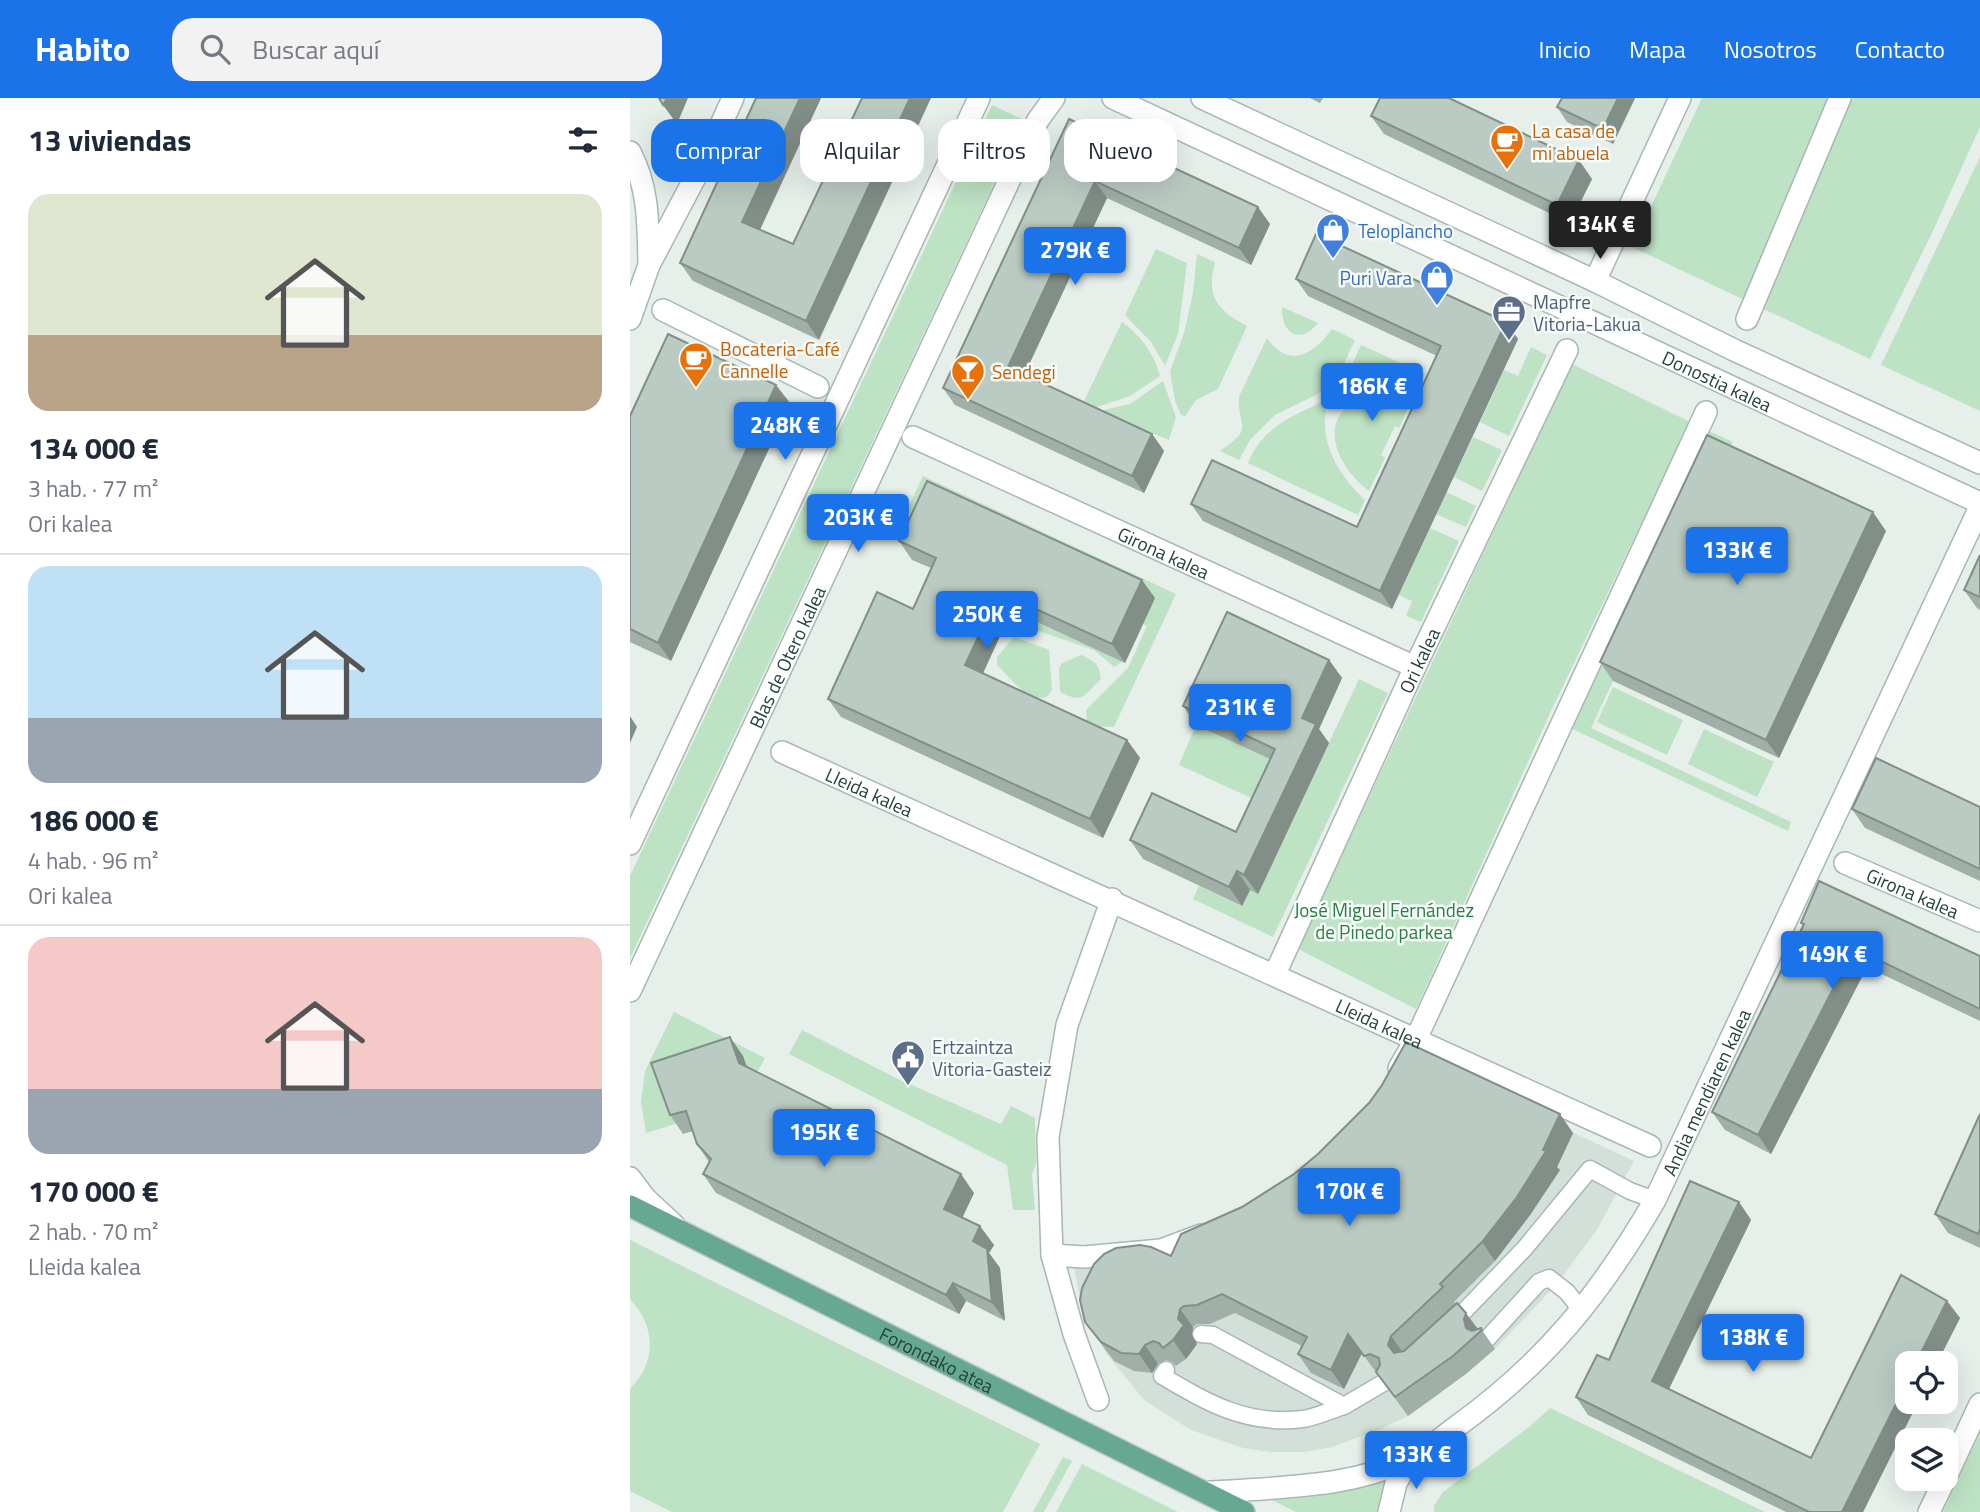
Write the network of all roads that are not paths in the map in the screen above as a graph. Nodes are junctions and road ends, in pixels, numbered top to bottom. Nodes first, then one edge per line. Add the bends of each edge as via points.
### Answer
1 (733, 98) edge
2 (979, 98) edge
3 (1032, 98) edge
4 (1046, 98) edge
5 (1054, 98) edge
6 (1113, 98) edge
7 (1202, 98) edge
8 (1681, 98) edge
9 (1840, 98) edge
10 (630, 152) edge
11 (649, 265) junction
12 (1595, 281) junction
13 (663, 310) dead end
14 (630, 319) edge
15 (1747, 319) dead end
16 (1567, 350) dead end
17 (818, 387) dead end
18 (1706, 412) dead end
19 (914, 437) dead end
20 (1980, 463) edge
21 (1980, 505) edge
22 (1415, 667) junction
23 (782, 752) dead end
24 (630, 844) edge
25 (1845, 863) dead end
26 (1112, 900) junction
27 (1980, 921) edge
28 (1275, 974) junction
29 (630, 991) edge
30 (1416, 1039) junction
31 (1391, 1081) edge
32 (1650, 1146) dead end
33 (630, 1178) edge
34 (1655, 1200) junction
35 (630, 1206) edge
36 (1220, 1228) edge
37 (680, 1231) junction
38 (1052, 1255) junction
39 (1582, 1311) junction
40 (1201, 1334) dead end
41 (1437, 1338) edge
42 (1487, 1339) dead end
43 (1166, 1370) edge
44 (1383, 1383) edge
45 (1098, 1400) dead end
46 (1980, 1404) edge
47 (1344, 1406) junction
48 (1958, 1451) edge
49 (1411, 1459) junction
50 (1939, 1491) edge
51 (1204, 1492) junction
52 (1244, 1512) edge
53 (1390, 1512) edge
54 (1929, 1512) edge

1 - 11 street
2 - 24 street
3 - 4 street
5 - 29 street, Blas de Otero kalea via 1023,151
6 - 21 street, Donostia kalea
7 - 12 street, Donostia kalea
8 - 12 street
9 - 15 street
10 - 11 street via 646,195
11 - 14 street
12 - 20 street, Donostia kalea
13 - 17 street
16 - 22 street, Ori kalea
18 - 30 street
19 - 22 street, Girona kalea
21 - 34 street, Andia mendiaren kalea
22 - 28 street, Ori kalea
23 - 26 street, Lleida kalea
25 - 27 street, Girona kalea
26 - 28 street, Lleida kalea
26 - 38 street via 1067,1025 1048,1138
28 - 30 street, Lleida kalea
30 - 31 street
30 - 32 street, Lleida kalea
33 - 37 street
34 - 39 street, Andia mendiaren kalea
34 - 41 lane via 1590,1169 1525,1248
35 - 37 main road, Forondako atea
36 - 38 street via 1161,1250
37 - 51 main road, Forondako atea
38 - 45 street
39 - 42 lane via 1549,1278 1539,1282
39 - 49 street, Andia mendiaren kalea via 1520,1377
40 - 47 lane via 1213,1335
43 - 47 lane via 1162,1376 1206,1403 1252,1419 1304,1419
44 - 47 lane
46 - 48 street
49 - 51 street, Andia mendiaren kalea via 1352,1480
49 - 53 street, Andia mendiaren kalea via 1396,1483
50 - 54 street
51 - 52 main road, Forondako atea

